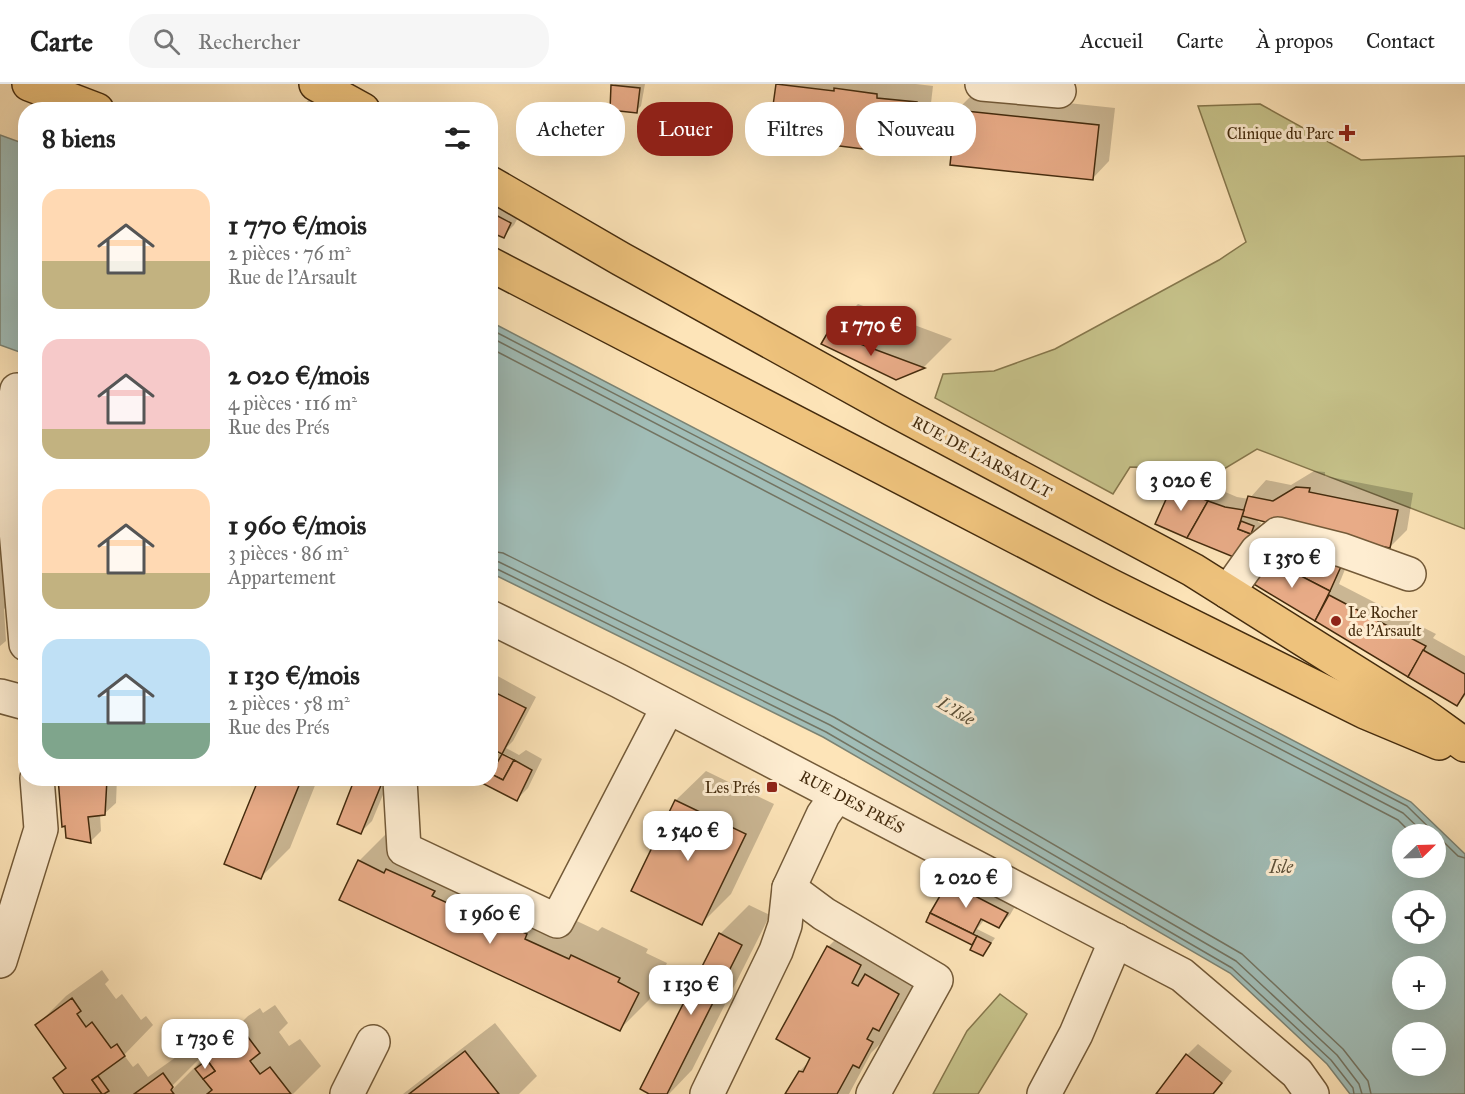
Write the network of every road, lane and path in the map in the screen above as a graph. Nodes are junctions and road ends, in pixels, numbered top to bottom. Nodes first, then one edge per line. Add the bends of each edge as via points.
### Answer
1 (29, 84) edge
2 (316, 84) edge
3 (982, 84) edge
4 (1059, 91) dead end
5 (76, 102) edge
6 (349, 102) edge
7 (498, 188) edge
8 (498, 268) edge
9 (14, 389) edge
10 (1151, 546) junction
11 (18, 553) edge
12 (1193, 570) junction
13 (1409, 574) dead end
14 (1228, 591) junction
15 (1155, 607) junction
16 (498, 621) edge
17 (1207, 633) junction
18 (0, 696) edge
19 (18, 701) edge
20 (668, 707) junction
21 (1465, 745) edge
22 (1465, 754) edge
23 (38, 786) edge
24 (400, 786) edge
25 (837, 795) junction
26 (789, 888) junction
27 (1116, 940) junction
28 (0, 961) edge
29 (373, 1042) dead end
30 (347, 1094) edge
31 (707, 1094) edge
32 (873, 1094) edge
33 (1044, 1094) edge
34 (1312, 1094) edge

1 - 5 main road
2 - 6 main road
3 - 4 street
7 - 10 main road, RUE DE L'ARSAULT via 882,403
8 - 15 main road
9 - 11 street via 8,439
10 - 12 main road, RUE DE L'ARSAULT
10 - 15 main road via 1161,567 1163,585
12 - 14 main road, RUE DE L'ARSAULT
12 - 17 main road via 1217,606
13 - 14 street via 1342,550 1278,534 1257,551
14 - 21 main road, RUE DE L'ARSAULT
15 - 17 main road
16 - 20 street, RUE DES PRÉS
17 - 22 main road via 1365,712
18 - 19 street
20 - 24 street via 557,921 404,849
20 - 25 street, RUE DES PRÉS
23 - 28 street via 41,830
25 - 26 street via 823,815
25 - 27 street, RUE DES PRÉS
26 - 31 street via 785,925 776,951
26 - 32 street via 824,914 936,980
27 - 33 street via 1076,1034
27 - 34 street, RUE DES PRÉS via 1182,975 1297,1073
29 - 30 street

